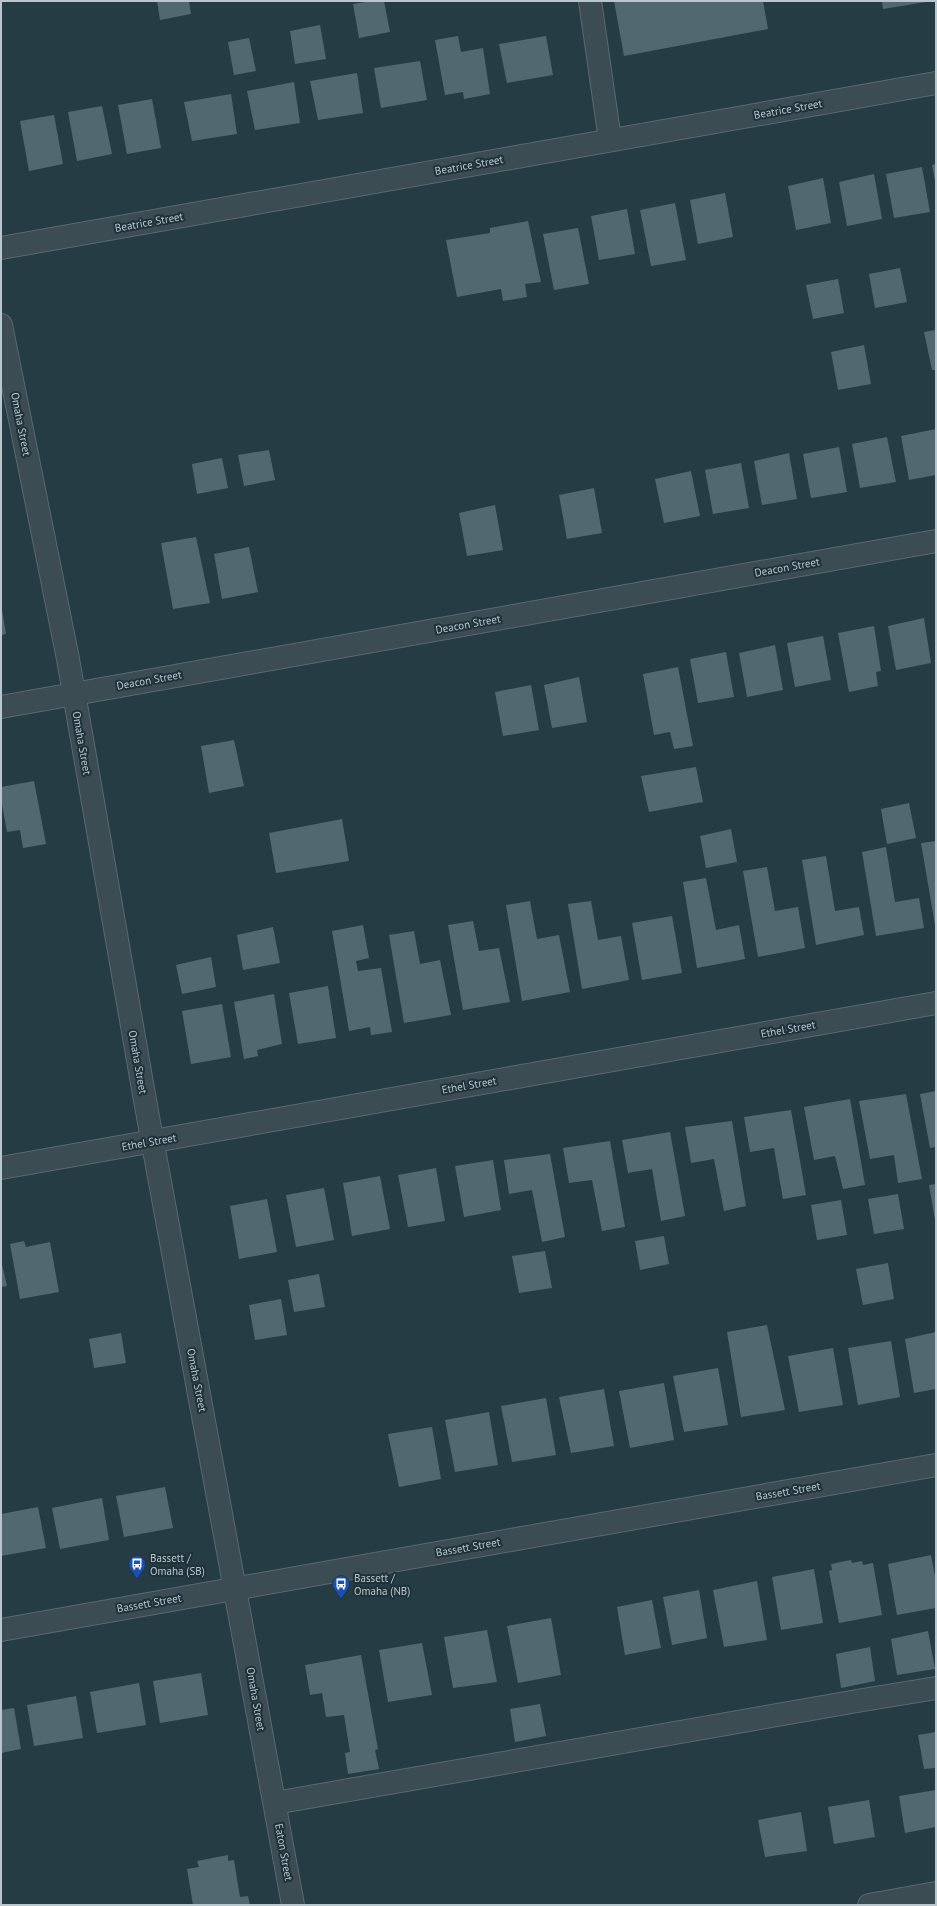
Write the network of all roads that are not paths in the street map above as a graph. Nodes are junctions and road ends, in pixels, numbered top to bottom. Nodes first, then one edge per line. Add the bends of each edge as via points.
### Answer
1 (590, 1) edge
2 (936, 83) edge
3 (610, 140) junction
4 (1, 248) edge
5 (1, 325) edge
6 (936, 541) edge
7 (73, 694) junction
8 (1, 707) edge
9 (936, 1003) edge
10 (152, 1141) junction
11 (1, 1168) edge
12 (936, 1465) edge
13 (236, 1588) junction
14 (1, 1630) edge
15 (936, 1688) edge
16 (275, 1800) junction
17 (936, 1893) edge
18 (293, 1905) edge
19 (869, 1905) edge

1 - 3 street
2 - 3 street, Beatrice Street
3 - 4 street, Beatrice Street
5 - 7 street, Omaha Street
6 - 7 street, Deacon Street
7 - 8 street, Deacon Street
7 - 10 street, Omaha Street
9 - 10 street, Ethel Street
10 - 11 street, Ethel Street
10 - 13 street, Omaha Street
12 - 13 street, Bassett Street
13 - 14 street, Bassett Street
13 - 16 street, Omaha Street
15 - 16 street
16 - 18 street, Eaton Street
17 - 19 street

